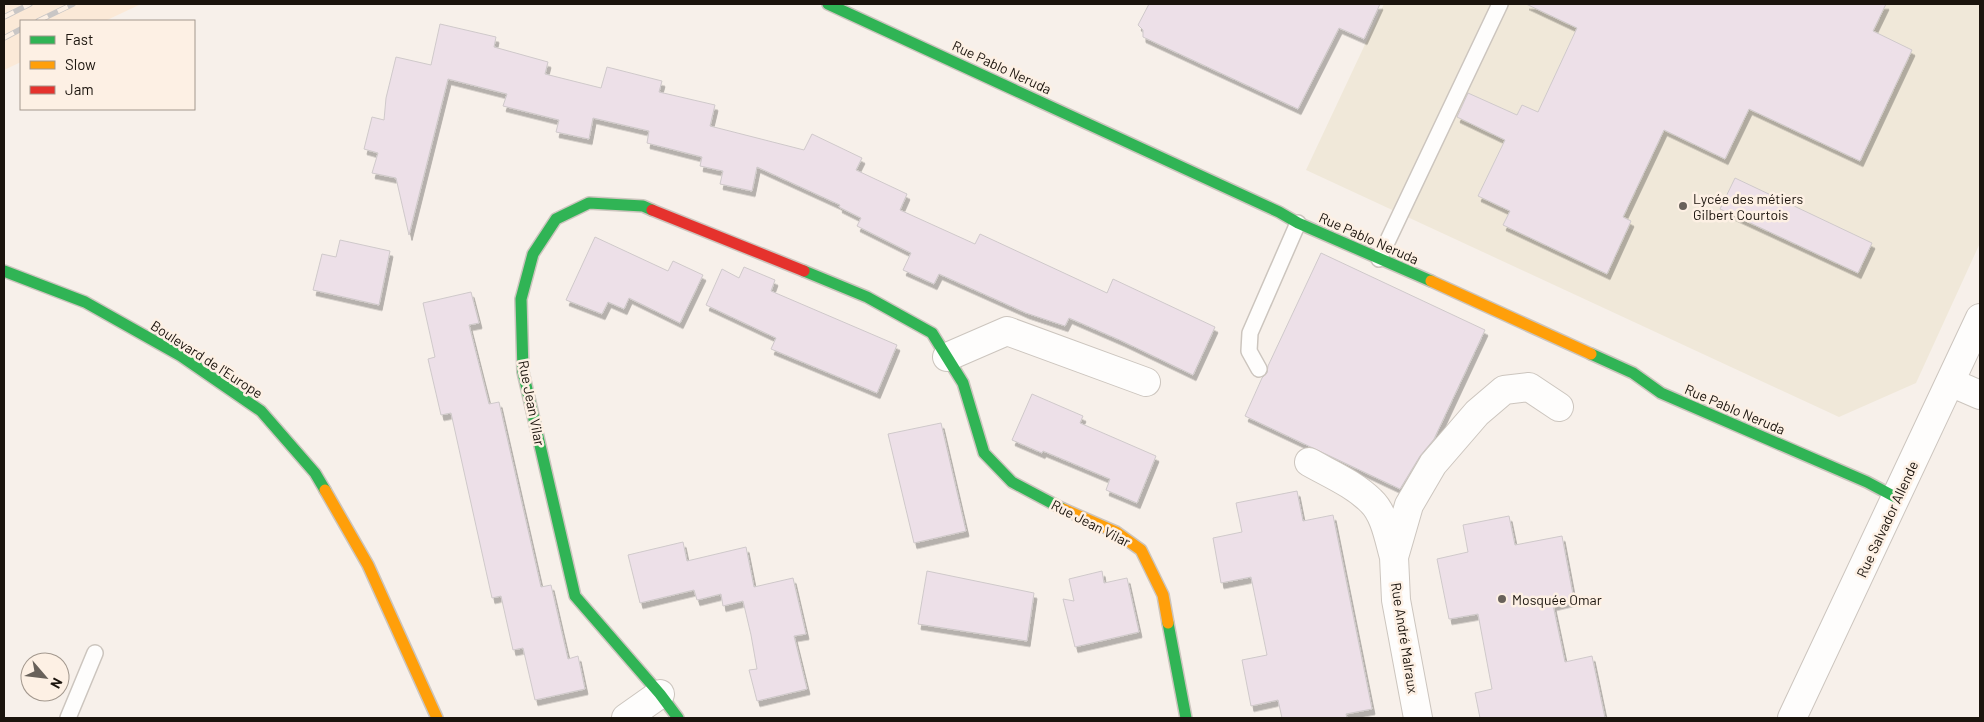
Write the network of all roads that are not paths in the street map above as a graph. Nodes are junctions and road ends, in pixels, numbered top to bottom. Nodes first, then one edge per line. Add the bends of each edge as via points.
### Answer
1 (828, 4) edge
2 (1500, 4) edge
3 (1298, 223) junction
4 (1379, 259) junction
5 (4, 270) edge
6 (1980, 318) edge
7 (947, 357) junction
8 (1259, 369) dead end
9 (1146, 382) dead end
10 (1950, 382) junction
11 (1980, 395) edge
12 (1559, 407) dead end
13 (1309, 462) dead end
14 (1897, 498) junction
15 (1394, 557) junction
16 (95, 653) dead end
17 (660, 694) junction
18 (68, 718) edge
19 (437, 718) edge
20 (626, 718) edge
21 (678, 718) edge
22 (1186, 718) edge
23 (1418, 718) edge
24 (1792, 718) edge

1 - 3 street, Rue Pablo Neruda
2 - 4 lane
3 - 4 street, Rue Pablo Neruda
3 - 8 lane via 1250,334 1250,351
4 - 14 street, Rue Pablo Neruda via 1633,373 1661,393
5 - 19 street, Boulevard de l'Europe via 84,302 181,356 261,411 315,472 368,564
6 - 10 street, Rue Salvador Allende
7 - 9 street via 1007,331
7 - 17 street, Rue Jean Vilar via 932,332 867,297 643,206 589,203 556,219 533,254 521,299 523,372 575,596
7 - 22 street, Rue Jean Vilar via 963,383 984,453 1012,482 1062,509 1116,532 1141,550 1163,595
10 - 11 street
10 - 14 street, Rue Salvador Allende
12 - 15 street, Rue André Malraux via 1529,387 1504,390 1477,413 1433,464 1409,505
13 - 15 street, Rue André Malraux via 1351,485 1372,502 1386,527
14 - 24 street, Rue Salvador Allende
15 - 23 street, Rue André Malraux via 1396,600
16 - 18 lane
17 - 20 street
17 - 21 street, Rue Jean Vilar

